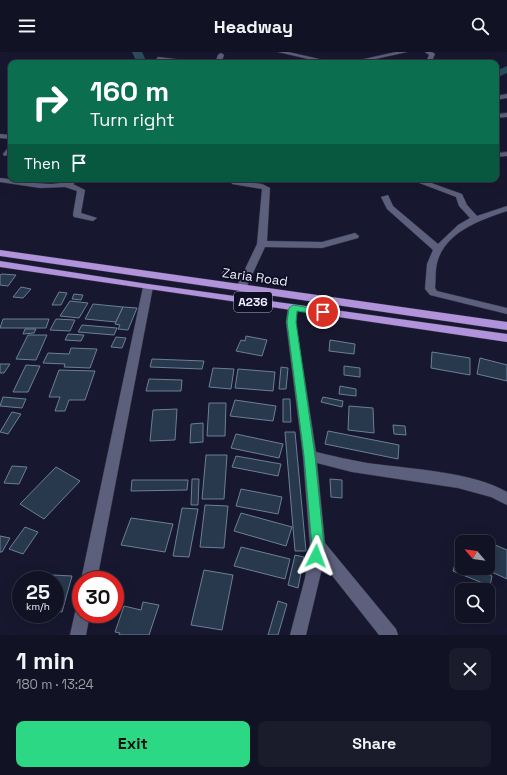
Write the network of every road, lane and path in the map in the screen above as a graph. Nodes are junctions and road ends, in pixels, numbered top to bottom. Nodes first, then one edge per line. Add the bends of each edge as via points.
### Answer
1 (281, 52) edge
2 (318, 52) edge
3 (404, 52) edge
4 (428, 52) edge
5 (221, 55) dead end
6 (304, 57) junction
7 (158, 59) dead end
8 (166, 60) edge
9 (219, 60) edge
10 (296, 60) edge
11 (319, 60) edge
12 (364, 60) edge
13 (430, 60) edge
14 (15, 182) edge
15 (72, 182) edge
16 (234, 182) dead end
17 (421, 182) edge
18 (67, 185) junction
19 (385, 197) dead end
20 (507, 208) edge
21 (93, 218) dead end
22 (475, 218) junction
23 (355, 236) dead end
24 (262, 244) junction
25 (438, 249) junction
26 (0, 253) edge
27 (0, 264) edge
28 (217, 285) junction
29 (148, 287) junction
30 (241, 288) junction
31 (213, 296) junction
32 (293, 308) junction
33 (507, 311) edge
34 (507, 326) edge
35 (507, 338) edge
36 (310, 456) junction
37 (507, 499) edge
38 (318, 546) junction
39 (91, 571) edge
40 (80, 623) edge
41 (78, 635) edge
42 (298, 635) edge
43 (390, 635) edge

1 - 6 street
2 - 6 street
3 - 12 street
4 - 13 street via 432,54
5 - 9 street
6 - 10 street
6 - 11 street
7 - 8 street
14 - 18 street via 54,187
15 - 18 street
16 - 24 street via 266,188
17 - 22 street via 459,196 463,206
18 - 21 street via 81,190 77,215
19 - 25 street via 390,207
20 - 22 street
22 - 25 street via 461,227
23 - 24 street via 322,245
24 - 30 street
25 - 33 street via 432,264 430,289 434,293
26 - 28 highway, Zaria Road / A236
27 - 29 highway, A236
28 - 30 highway, Zaria Road / A236
28 - 31 highway
29 - 31 highway, A236
29 - 39 street
30 - 34 highway, Zaria Road / A236
31 - 32 highway, A236
32 - 35 highway, A236
32 - 36 street via 291,322
36 - 37 street via 352,466 481,487 502,494
36 - 38 street
38 - 42 street via 313,578
38 - 43 street
40 - 41 street

